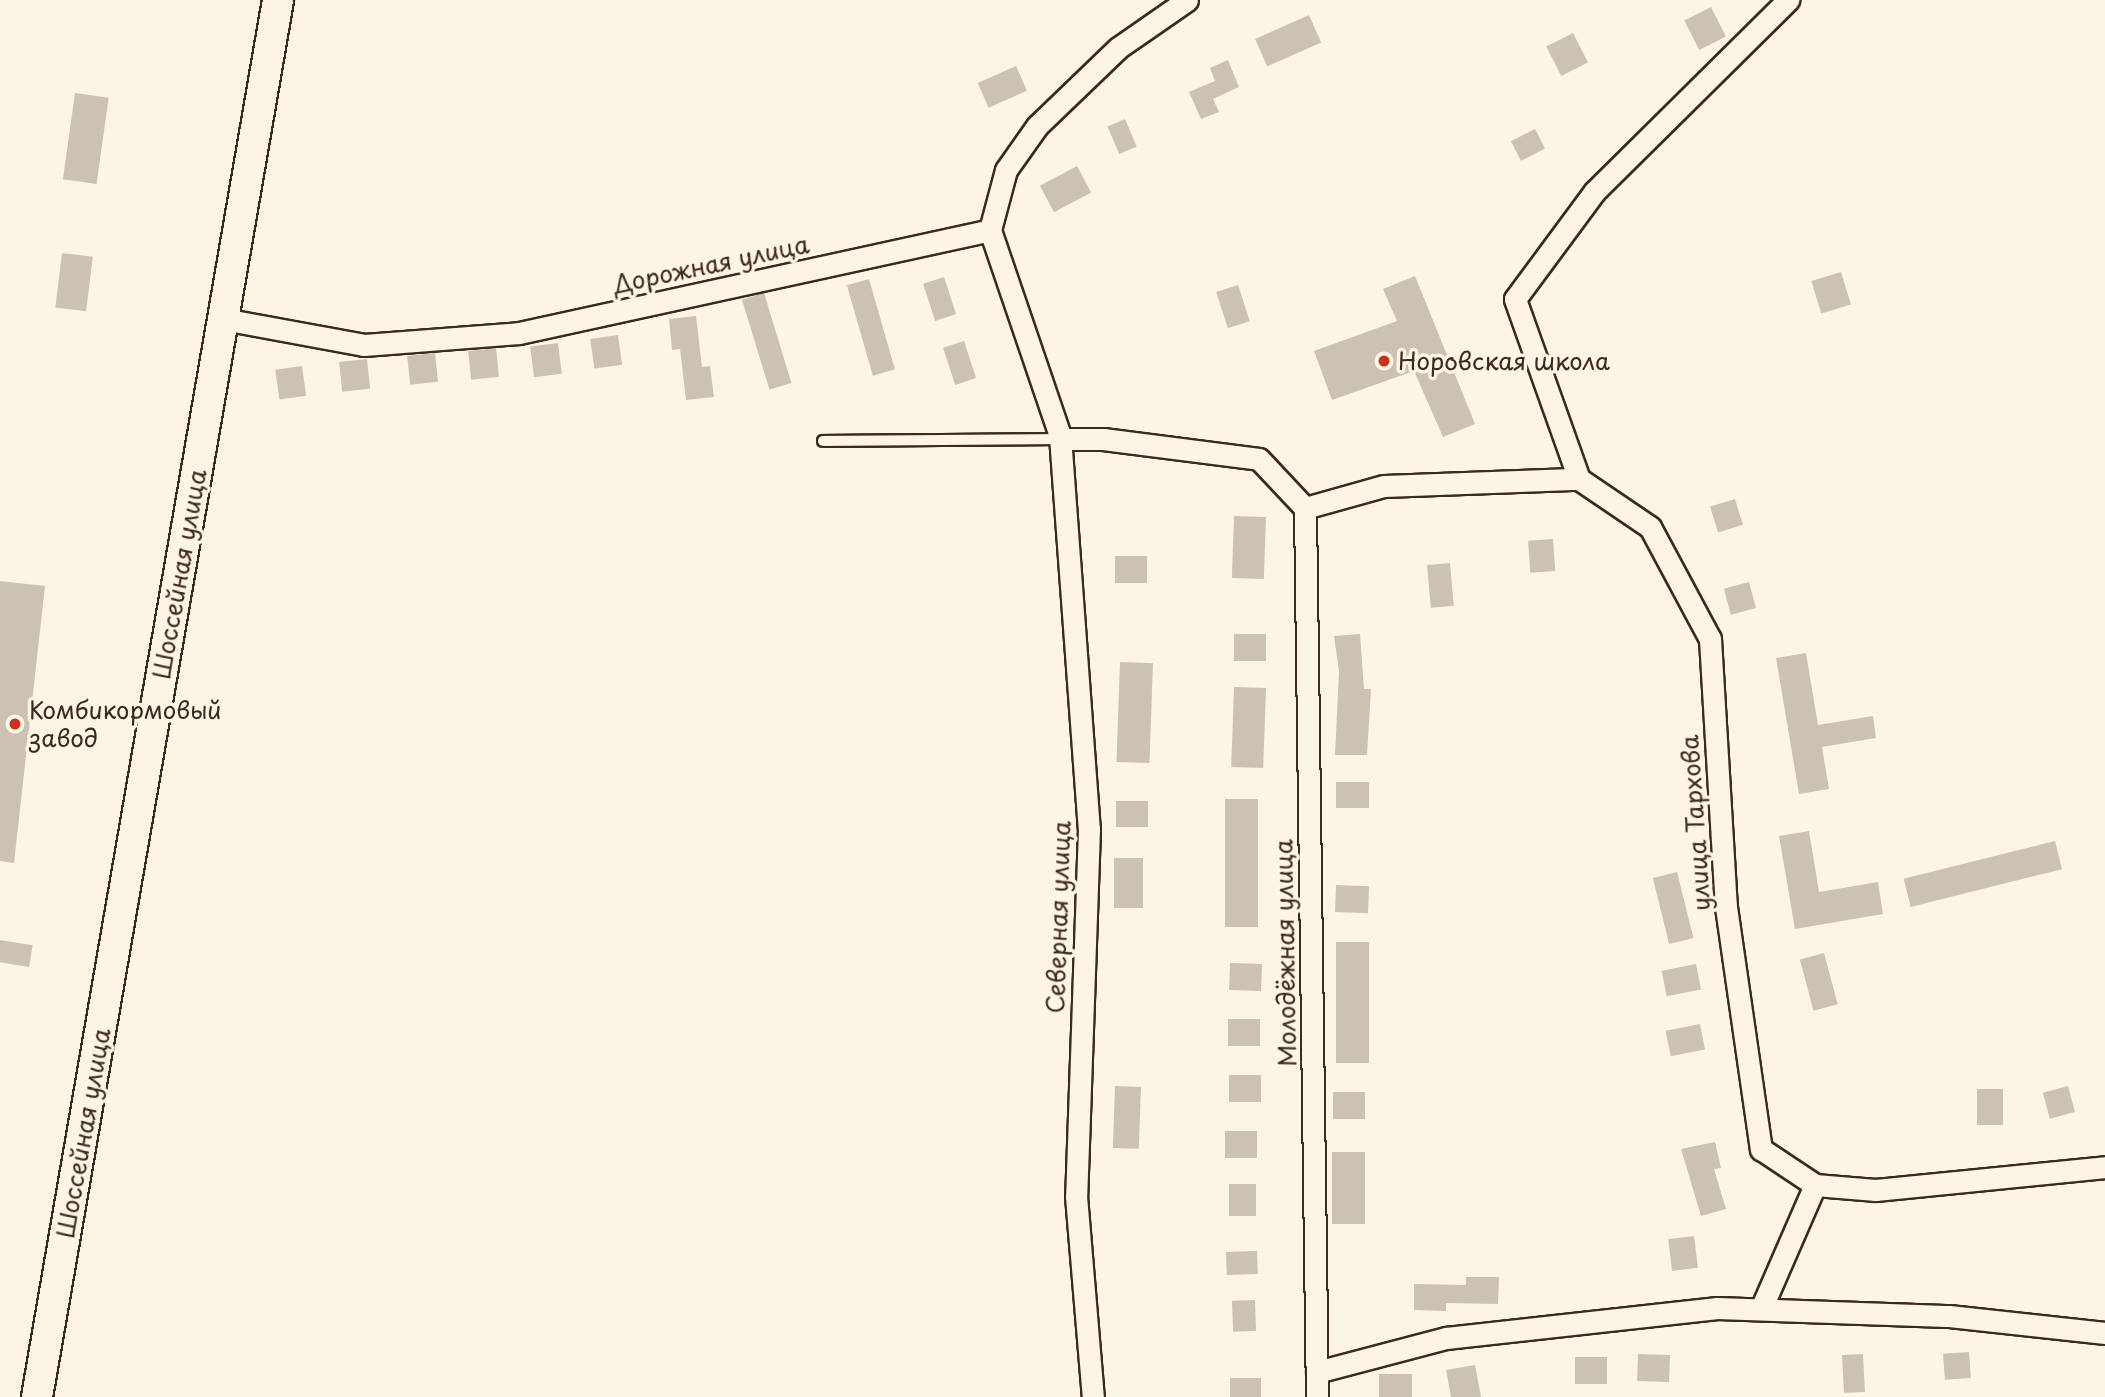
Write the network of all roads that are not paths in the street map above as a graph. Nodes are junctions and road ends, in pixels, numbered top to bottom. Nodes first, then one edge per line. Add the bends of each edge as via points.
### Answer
1 (278, 0) edge
2 (1187, 0) edge
3 (1788, 0) edge
4 (990, 230) junction
5 (223, 319) junction
6 (1060, 439) junction
7 (823, 441) dead end
8 (1579, 479) junction
9 (1304, 508) junction
10 (2105, 1167) edge
11 (1815, 1185) junction
12 (1761, 1308) junction
13 (2105, 1333) edge
14 (1317, 1372) junction
15 (37, 1397) edge
16 (1093, 1397) edge
17 (1317, 1397) edge

1 - 5 main road, Шоссейная улица
2 - 4 street via 1118,48 1037,126 1006,170
3 - 8 street via 1595,191 1515,299
4 - 5 street, Дорожная улица via 519,333 364,345
4 - 6 street
5 - 15 main road, Шоссейная улица
6 - 7 lane
6 - 9 street via 1103,439 1259,459
6 - 16 street, Северная улица via 1089,829 1076,1196
8 - 9 street via 1384,486
8 - 11 street, улица Тархова via 1650,527 1710,639 1726,907 1761,1149
9 - 14 street, Молодёжная улица
10 - 11 street, улица Тархова via 1876,1190
11 - 12 street
12 - 13 street via 1950,1316
12 - 14 street via 1717,1308 1446,1338
14 - 17 street, Молодёжная улица

